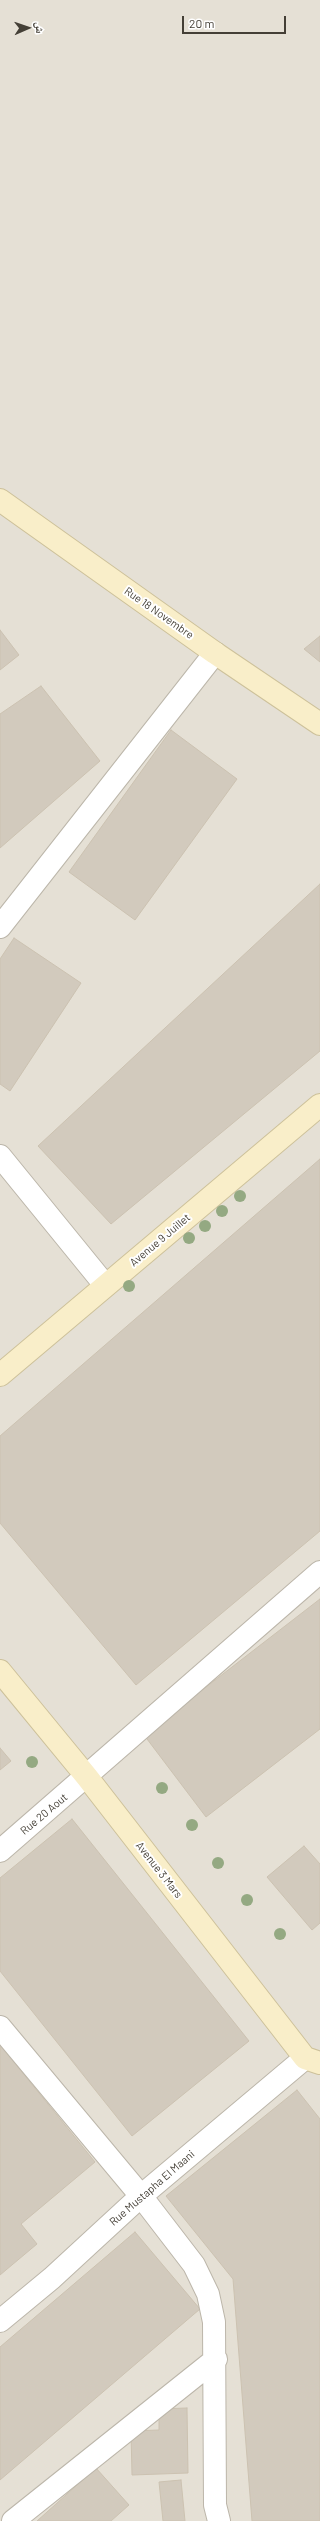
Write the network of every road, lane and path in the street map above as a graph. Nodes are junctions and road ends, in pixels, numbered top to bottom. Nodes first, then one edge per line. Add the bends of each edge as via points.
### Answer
1 (0, 500) edge
2 (215, 653) junction
3 (320, 724) edge
4 (0, 927) edge
5 (320, 1105) edge
6 (0, 1156) edge
7 (105, 1285) junction
8 (0, 1375) edge
9 (320, 1572) edge
10 (0, 1671) edge
11 (87, 1777) junction
12 (0, 1851) edge
13 (0, 2027) edge
14 (312, 2060) edge
15 (141, 2196) junction
16 (0, 2321) edge
17 (216, 2359) junction
18 (13, 2521) edge
19 (219, 2521) edge

1 - 2 street, Rue 18 Novembre
2 - 3 street, Rue 18 Novembre
2 - 4 street
5 - 7 street, Avenue 9 Juillet
6 - 7 street
7 - 8 street, Avenue 9 Juillet
9 - 11 street, Rue 20 Aout
10 - 11 street, Avenue 3 Mars
11 - 12 street, Rue 20 Aout
11 - 14 street, Avenue 3 Mars
13 - 15 street
14 - 15 street, Rue Mustapha El Maani
15 - 16 street, Rue Mustapha El Maani via 52,2278
15 - 17 street via 194,2265 208,2294 214,2322
17 - 18 street
17 - 19 street via 216,2505

